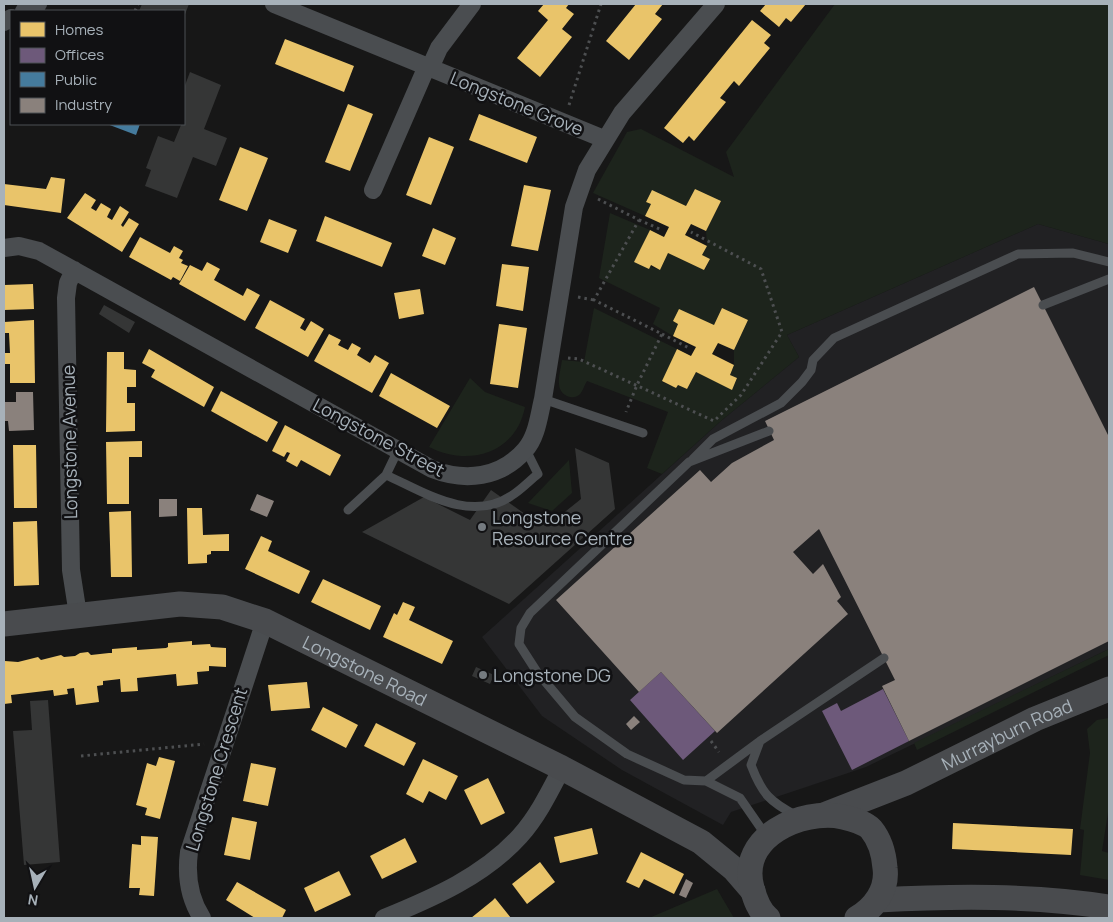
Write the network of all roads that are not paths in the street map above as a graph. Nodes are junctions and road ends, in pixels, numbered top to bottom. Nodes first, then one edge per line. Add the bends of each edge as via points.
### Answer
1 (38, 4) edge
2 (274, 4) edge
3 (472, 4) edge
4 (716, 4) edge
5 (26, 10) edge
6 (429, 67) junction
7 (604, 139) junction
8 (373, 190) dead end
9 (4, 248) edge
10 (1109, 262) edge
11 (74, 270) junction
12 (1109, 278) edge
13 (1043, 305) dead end
14 (543, 399) junction
15 (769, 431) dead end
16 (643, 432) dead end
17 (398, 450) junction
18 (526, 450) junction
19 (689, 462) junction
20 (386, 475) junction
21 (348, 510) dead end
22 (78, 615) junction
23 (265, 621) junction
24 (4, 624) edge
25 (884, 658) dead end
26 (1109, 689) edge
27 (760, 741) junction
28 (562, 768) junction
29 (706, 781) junction
30 (906, 783) junction
31 (813, 816) junction
32 (870, 828) junction
33 (764, 841) junction
34 (701, 842) junction
35 (884, 860) junction
36 (753, 891) junction
37 (949, 897) junction
38 (878, 900) junction
39 (1109, 907) edge
40 (202, 918) edge
41 (384, 918) edge
42 (768, 918) edge
43 (857, 918) edge

1 - 5 street
2 - 6 street, Longstone Grove
3 - 6 street, Longstone Grove
4 - 7 street via 622,113
6 - 7 street, Longstone Grove
6 - 8 street, Longstone Grove
7 - 14 street via 587,170 574,207
9 - 11 street, Longstone Street via 29,247
10 - 19 lane via 1073,253 1018,254 834,338 813,360 811,370 802,382 782,402 713,439
11 - 17 street, Longstone Street
11 - 22 street, Longstone Avenue via 66,298 71,570
12 - 13 lane
14 - 16 lane
14 - 18 street via 536,429
15 - 19 lane
17 - 18 street, Longstone Street via 432,469 460,477 478,477 496,471
17 - 20 lane
18 - 20 lane via 538,474 510,497 491,504 470,507 452,504
19 - 29 lane via 530,613 521,628 519,644 537,672 575,717 627,754 684,780
20 - 21 lane
22 - 23 street, Longstone Road via 180,604 222,608
22 - 24 street, Longstone Road
23 - 28 street, Longstone Road
23 - 40 street, Longstone Crescent via 188,860 191,891
25 - 27 lane
26 - 30 street, Murrayburn Road via 1035,719
27 - 29 lane
27 - 31 lane via 751,765 759,786 775,805
28 - 34 street, Longstone Road
28 - 41 street via 521,835 503,852 456,885
29 - 33 lane via 740,798
30 - 31 street, Murrayburn Road
30 - 32 street, Murrayburn Road via 888,800
31 - 32 street via 849,818
31 - 33 street, Murrayburn Road via 782,825
32 - 35 street
33 - 34 street, Longstone Road via 733,847
33 - 36 street via 751,864
34 - 36 street, Longstone Road via 734,869
35 - 37 street via 902,878 920,888
35 - 38 street via 884,886
36 - 42 street
37 - 38 street
37 - 39 street
38 - 43 street

